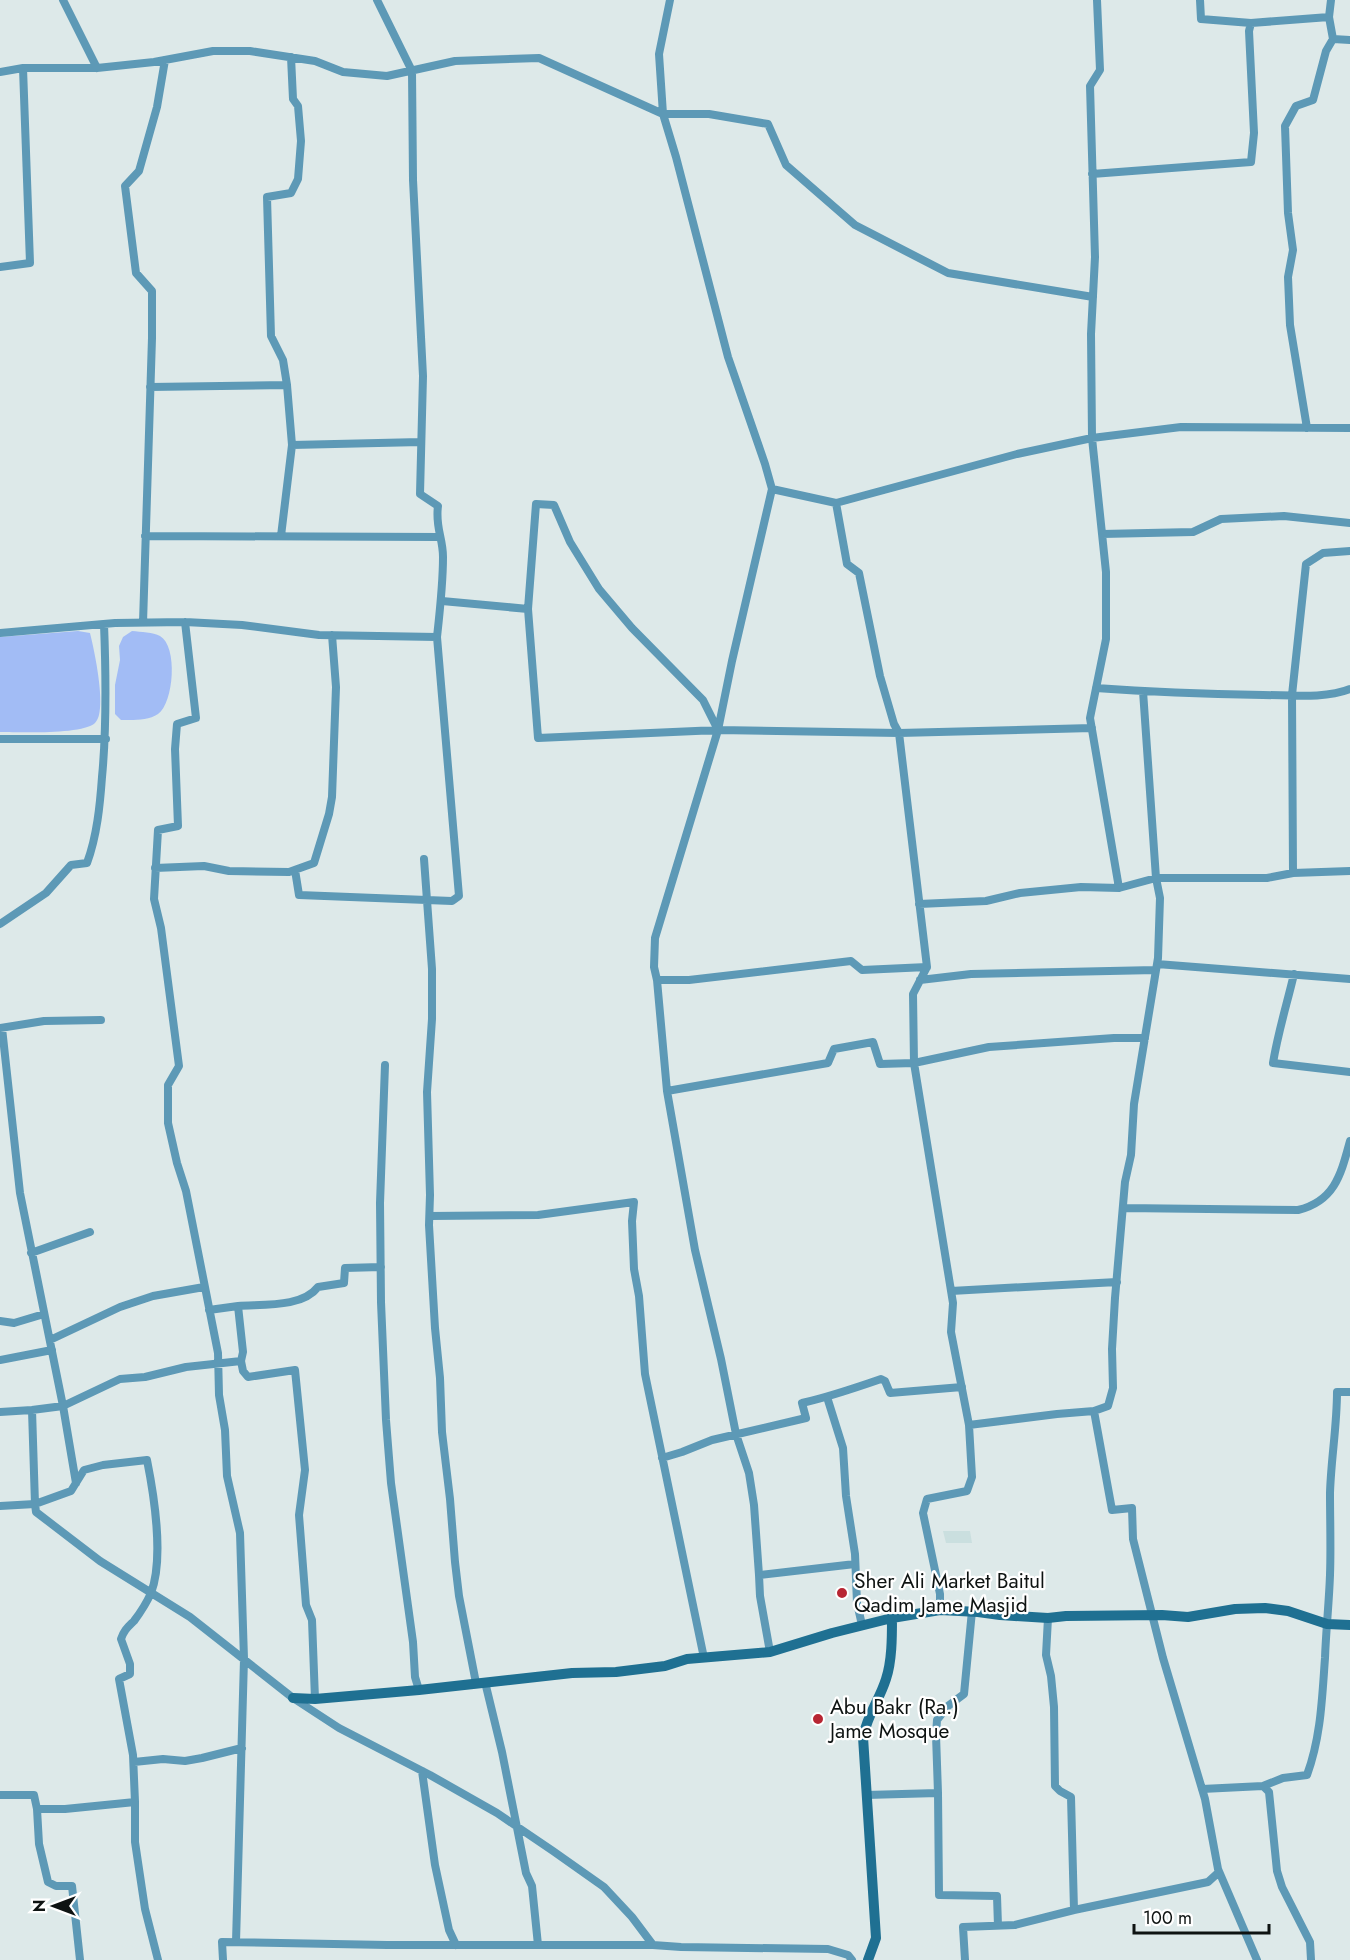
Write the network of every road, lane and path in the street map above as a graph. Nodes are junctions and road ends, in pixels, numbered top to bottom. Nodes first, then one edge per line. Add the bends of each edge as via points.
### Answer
1 (63, 0) edge
2 (377, 0) edge
3 (670, 0) edge
4 (1097, 0) edge
5 (1200, 0) edge
6 (1331, 0) edge
7 (1329, 17) junction
8 (1251, 22) junction
9 (1334, 39) junction
10 (1350, 40) edge
11 (291, 57) junction
12 (165, 60) junction
13 (23, 68) junction
14 (98, 68) junction
15 (412, 71) junction
16 (0, 72) edge
17 (663, 114) junction
18 (1092, 174) junction
19 (0, 267) edge
20 (1093, 297) junction
21 (287, 385) junction
22 (150, 387) junction
23 (1307, 428) junction
24 (1350, 428) edge
25 (1092, 438) junction
26 (421, 442) junction
27 (292, 445) junction
28 (772, 489) junction
29 (836, 503) junction
30 (1350, 523) edge
31 (1102, 534) junction
32 (145, 536) junction
33 (281, 536) junction
34 (440, 537) junction
35 (1350, 551) edge
36 (442, 601) junction
37 (528, 609) junction
38 (185, 622) junction
39 (143, 623) junction
40 (104, 624) junction
41 (0, 633) edge
42 (332, 635) junction
43 (437, 637) junction
44 (1096, 688) junction
45 (1350, 689) edge
46 (1143, 691) junction
47 (1292, 695) junction
48 (1092, 728) junction
49 (718, 730) junction
50 (899, 733) junction
51 (0, 739) edge
52 (106, 739) junction
53 (424, 859) dead end
54 (155, 868) junction
55 (295, 870) junction
56 (1350, 871) edge
57 (1293, 873) junction
58 (1156, 878) junction
59 (1119, 888) junction
60 (427, 900) junction
61 (919, 904) junction
62 (0, 924) edge
63 (927, 967) junction
64 (1156, 967) junction
65 (1294, 974) junction
66 (1350, 979) edge
67 (657, 980) junction
68 (920, 980) junction
69 (101, 1020) dead end
70 (1, 1028) edge
71 (1144, 1038) junction
72 (914, 1063) junction
73 (385, 1065) dead end
74 (1350, 1072) edge
75 (667, 1091) junction
76 (1350, 1141) edge
77 (1123, 1208) junction
78 (430, 1216) junction
79 (90, 1232) dead end
80 (31, 1253) junction
81 (381, 1267) junction
82 (1117, 1282) junction
83 (204, 1287) junction
84 (951, 1291) junction
85 (238, 1306) junction
86 (209, 1310) junction
87 (45, 1314) junction
88 (0, 1320) edge
89 (50, 1340) junction
90 (52, 1350) junction
91 (0, 1360) edge
92 (241, 1361) junction
93 (218, 1363) junction
94 (962, 1387) junction
95 (1350, 1392) edge
96 (827, 1397) junction
97 (63, 1406) junction
98 (32, 1410) junction
99 (1094, 1411) junction
100 (0, 1412) edge
101 (969, 1425) junction
102 (736, 1434) junction
103 (662, 1458) junction
104 (76, 1483) junction
105 (36, 1503) junction
106 (0, 1506) edge
107 (855, 1564) junction
108 (759, 1575) junction
109 (151, 1593) junction
110 (940, 1610) junction
111 (972, 1611) junction
112 (1152, 1616) junction
113 (892, 1618) junction
114 (1048, 1618) junction
115 (1327, 1624) junction
116 (862, 1625) junction
117 (1350, 1625) edge
118 (770, 1652) junction
119 (704, 1658) junction
120 (244, 1659) junction
121 (480, 1682) junction
122 (419, 1690) junction
123 (293, 1698) junction
124 (315, 1699) junction
125 (242, 1748) junction
126 (134, 1762) junction
127 (422, 1770) junction
128 (1263, 1786) junction
129 (1202, 1789) junction
130 (938, 1793) junction
131 (0, 1795) edge
132 (866, 1795) junction
133 (135, 1802) junction
134 (37, 1809) junction
135 (519, 1828) junction
136 (1219, 1872) junction
137 (1074, 1910) junction
138 (998, 1926) junction
139 (236, 1942) junction
140 (456, 1945) junction
141 (537, 1945) junction
142 (653, 1945) junction
143 (80, 1960) edge
144 (158, 1960) edge
145 (223, 1960) edge
146 (852, 1960) edge
147 (868, 1960) edge
148 (965, 1960) edge
149 (1257, 1960) edge
150 (1311, 1960) edge

1 - 14 street
2 - 15 street
3 - 17 street via 659,54
4 - 18 street via 1100,70 1090,86
5 - 8 street via 1201,19
6 - 7 street
7 - 8 street
7 - 9 street
8 - 18 street via 1251,162
9 - 10 street
9 - 23 street via 1326,51 1313,100 1296,106 1285,126 1293,250 1288,277 1290,325
11 - 12 street via 213,51
11 - 15 street via 343,72 387,76
11 - 21 street via 301,141 298,179 291,193 267,197 271,336 283,360
12 - 14 street
12 - 22 street via 139,171 125,186 136,273 152,291
13 - 14 street
13 - 16 street
13 - 19 street via 30,263
15 - 17 street via 455,61 539,58
15 - 26 street via 423,376
17 - 20 street via 709,114 768,124 786,165 855,225 948,273
17 - 28 street via 728,357
18 - 20 street
20 - 25 street
21 - 22 street
21 - 27 street
22 - 32 street
23 - 24 street
23 - 25 street via 1181,427
25 - 29 street
25 - 31 street
26 - 27 street
26 - 34 street via 420,494 438,506
27 - 33 street
28 - 29 street
28 - 49 street
29 - 50 street via 847,564 859,573 880,676
30 - 31 street via 1284,516 1221,519 1193,532
31 - 44 street via 1106,639
32 - 33 street
32 - 39 street
33 - 34 street
34 - 36 street
35 - 47 street via 1323,553 1306,564
36 - 37 street
36 - 43 street
37 - 49 street via 538,738
37 - 49 street via 536,504 554,505 570,542 599,589 703,700
38 - 39 street
38 - 42 street
38 - 54 street via 196,718 177,724 178,825 158,830
39 - 40 street
40 - 41 street
40 - 52 street
42 - 43 street
42 - 55 street via 336,687 330,806 314,863
43 - 60 street via 459,896 452,901
44 - 46 street
44 - 48 street
45 - 47 street
46 - 47 street
46 - 58 street
47 - 57 street
48 - 50 street
48 - 59 street
49 - 50 street
49 - 67 street via 655,938
50 - 61 street
51 - 52 street
52 - 62 street via 100,805 87,863 71,865 46,893
53 - 60 street
54 - 55 street via 204,866 263,873
54 - 83 street via 154,899 179,1066 168,1085 168,1123 186,1191
55 - 60 street via 299,895
56 - 57 street
57 - 58 street via 1268,878
58 - 59 street
58 - 64 street via 1160,898
59 - 61 street via 1081,887 986,901
60 - 78 street via 432,969 428,1092
61 - 63 street
63 - 67 street via 862,970 851,961 689,980
63 - 68 street
64 - 65 street
64 - 68 street via 971,974
64 - 71 street
65 - 66 street
65 - 74 street via 1273,1062
67 - 75 street
68 - 72 street via 913,994
69 - 70 street via 44,1021
70 - 80 street
71 - 72 street via 988,1047
71 - 77 street
72 - 75 street via 880,1064 873,1042 834,1049 828,1063
72 - 84 street
73 - 81 street
75 - 102 street via 695,1250
76 - 77 street via 1333,1189 1308,1208
77 - 82 street
78 - 103 street via 537,1215 634,1203 634,1269 645,1374
78 - 121 street via 442,1432 455,1562 459,1596
79 - 80 street
80 - 87 street
81 - 85 street via 345,1268 344,1283 318,1287 298,1302
81 - 122 street via 387,1438
82 - 84 street
82 - 99 street via 1113,1388 1108,1406
83 - 86 street
83 - 89 street via 153,1296 120,1307
84 - 94 street via 951,1332
85 - 86 street
85 - 92 street
86 - 93 street
87 - 88 street via 14,1323
87 - 89 street
89 - 90 street
90 - 91 street
90 - 97 street
92 - 93 street
92 - 124 street via 248,1377 295,1370 304,1470 299,1515 306,1605 312,1620
93 - 97 street via 120,1379
93 - 120 street via 227,1476 240,1533
94 - 96 street via 890,1393 881,1380
94 - 101 street
95 - 115 street via 1337,1392
96 - 102 street via 802,1403 806,1418
96 - 107 street via 843,1448
97 - 98 street
97 - 104 street
98 - 100 street
98 - 105 street
99 - 101 street
99 - 112 street via 1112,1510 1132,1508 1133,1539
101 - 110 street via 972,1477 967,1491 927,1499 923,1513
102 - 103 street
102 - 108 street via 749,1473
103 - 119 street
104 - 105 street via 71,1491
104 - 109 street via 84,1470 147,1460 155,1510 156,1568
105 - 106 street
105 - 109 street via 36,1512 64,1535
107 - 108 street
107 - 116 street
108 - 118 street
109 - 120 street
109 - 126 street via 121,1639 130,1664 130,1674 119,1679
110 - 111 street
110 - 113 street
111 - 114 street
111 - 130 street via 964,1694 937,1720
112 - 114 street
112 - 115 street via 1188,1617 1265,1608
112 - 129 street
113 - 116 street
113 - 132 street via 889,1669 866,1720
114 - 137 street via 1046,1655 1054,1707 1055,1786 1071,1797
115 - 117 street
115 - 128 street via 1320,1730 1307,1775 1282,1778
116 - 118 street
118 - 119 street
119 - 121 street via 616,1672
120 - 123 street
120 - 125 street
121 - 122 street
121 - 135 street
122 - 124 street
123 - 124 street
123 - 127 street via 339,1728
125 - 126 street via 194,1760
125 - 139 street
126 - 133 street
127 - 135 street
127 - 140 street via 435,1865
128 - 129 street
128 - 150 street via 1269,1792 1277,1871 1310,1942
129 - 136 street
130 - 132 street
130 - 138 street via 939,1894 997,1896
131 - 134 street via 34,1795
132 - 147 street via 876,1938
133 - 134 street
133 - 144 street via 135,1842 145,1909
134 - 143 street via 39,1844 48,1882 72,1886
135 - 141 street via 526,1873 532,1886
135 - 142 street via 604,1887
136 - 137 street via 1208,1882
136 - 149 street
137 - 138 street
138 - 148 street via 963,1927
139 - 140 street
139 - 145 street via 222,1942
140 - 141 street
141 - 142 street
142 - 146 street via 828,1949

